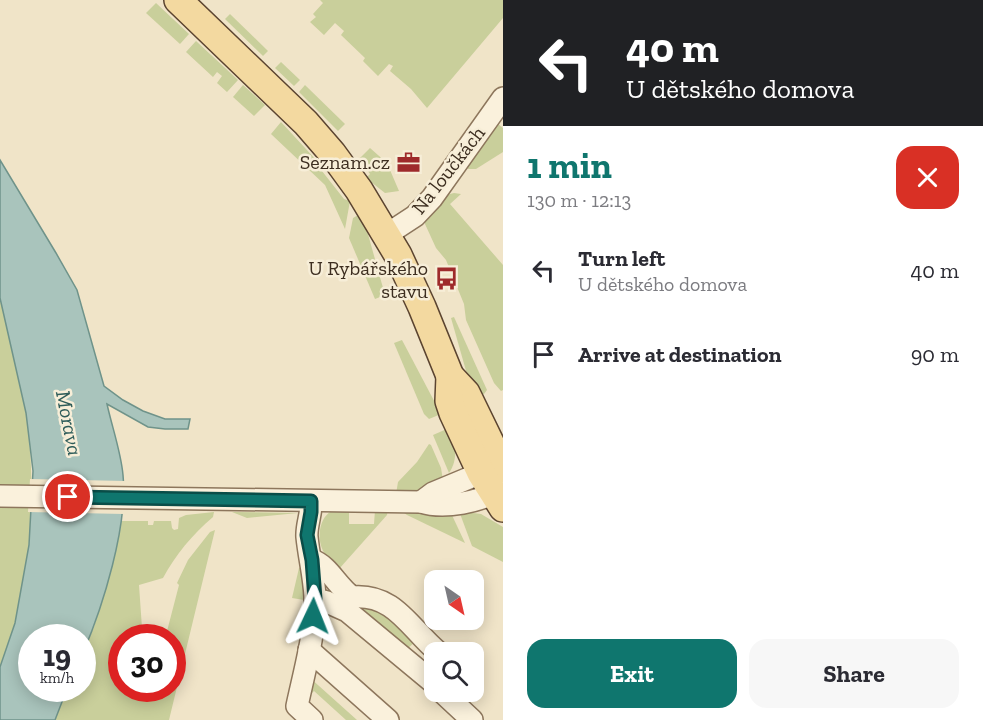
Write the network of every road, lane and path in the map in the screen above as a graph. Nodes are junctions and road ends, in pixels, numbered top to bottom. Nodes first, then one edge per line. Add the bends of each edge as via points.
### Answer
1 (178, 0) edge
2 (503, 98) edge
3 (386, 234) junction
4 (498, 480) edge
5 (0, 495) edge
6 (311, 501) junction
7 (312, 560) junction
8 (321, 601) junction
9 (427, 642) edge
10 (309, 650) junction
11 (424, 659) edge
12 (413, 668) junction
13 (424, 674) edge
14 (453, 702) edge
15 (312, 720) edge
16 (388, 720) edge
17 (472, 720) edge

1 - 3 main road via 310,128 349,175
2 - 3 street, Na loučkách via 432,198 415,216
3 - 4 main road via 450,376 449,401
4 - 6 street via 433,493 421,502
5 - 6 street
6 - 7 street via 307,535
7 - 8 street
7 - 9 street via 323,564 352,597 362,596 393,606
8 - 10 street
8 - 12 street via 347,611 365,624
10 - 15 street via 297,706
10 - 16 street
11 - 12 street
12 - 13 street
14 - 17 street

